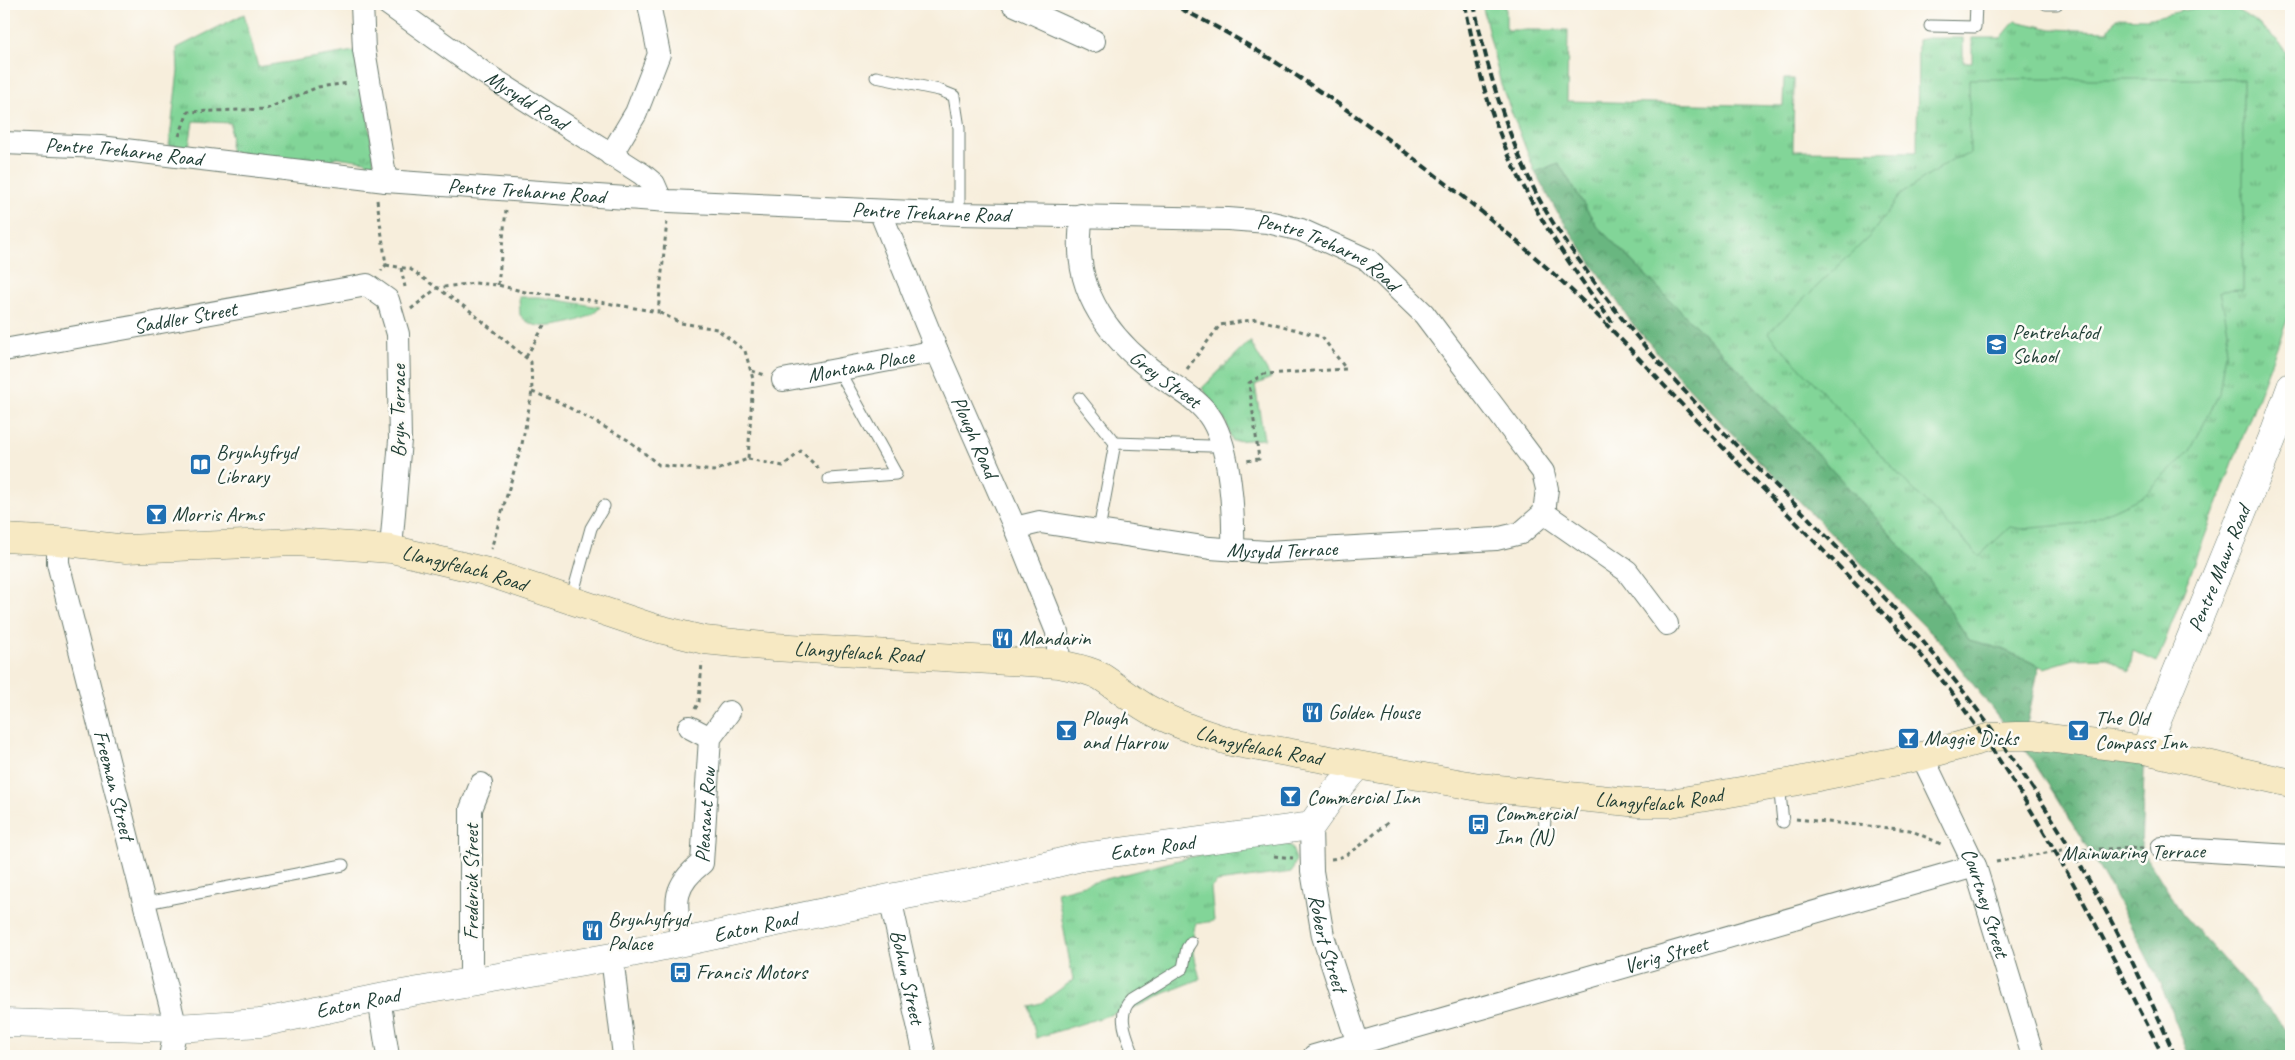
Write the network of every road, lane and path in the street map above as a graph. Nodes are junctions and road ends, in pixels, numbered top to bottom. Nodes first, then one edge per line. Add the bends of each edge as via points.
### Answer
1 (362, 4) edge
2 (388, 4) edge
3 (649, 4) edge
4 (1013, 4) edge
5 (1976, 4) edge
6 (2046, 4) edge
7 (2057, 4) edge
8 (1930, 26) dead end
9 (1094, 41) dead end
10 (876, 76) dead end
11 (369, 80) junction
12 (4, 143) edge
13 (611, 155) junction
14 (171, 156) junction
15 (380, 180) junction
16 (509, 189) junction
17 (665, 200) junction
18 (880, 211) junction
19 (959, 214) junction
20 (1081, 215) junction
21 (386, 266) junction
22 (498, 284) junction
23 (367, 286) junction
24 (437, 288) junction
25 (658, 312) junction
26 (404, 314) dead end
27 (544, 326) dead end
28 (4, 350) edge
29 (937, 351) junction
30 (526, 357) junction
31 (839, 371) junction
32 (783, 380) dead end
33 (1174, 386) junction
34 (2291, 387) edge
35 (532, 392) junction
36 (1079, 398) dead end
37 (2291, 414) edge
38 (2272, 439) junction
39 (1115, 443) junction
40 (1224, 454) junction
41 (748, 459) junction
42 (829, 479) joint
43 (604, 506) dead end
44 (1544, 513) junction
45 (1015, 528) junction
46 (1099, 530) junction
47 (4, 538) edge
48 (58, 541) junction
49 (391, 549) junction
50 (1233, 550) junction
51 (484, 571) junction
52 (571, 600) junction
53 (1667, 624) dead end
54 (704, 640) junction
55 (1059, 664) junction
56 (729, 712) dead end
57 (689, 727) joint
58 (710, 738) junction
59 (2145, 750) junction
60 (1922, 756) junction
61 (1358, 766) junction
62 (2291, 783) edge
63 (480, 784) dead end
64 (1779, 784) junction
65 (1546, 794) junction
66 (1788, 820) joint
67 (1389, 822) dead end
68 (1311, 826) junction
69 (1544, 839) dead end
70 (1943, 845) dead end
71 (2162, 848) joint
72 (2291, 856) edge
73 (1312, 860) junction
74 (343, 865) dead end
75 (1975, 866) junction
76 (890, 898) junction
77 (146, 903) junction
78 (682, 941) junction
79 (1191, 942) dead end
80 (612, 957) junction
81 (471, 982) junction
82 (379, 998) junction
83 (4, 1023) edge
84 (176, 1028) junction
85 (1360, 1050) edge
86 (170, 1056) edge
87 (388, 1056) edge
88 (624, 1056) edge
89 (925, 1056) edge
90 (1134, 1056) edge
91 (1314, 1056) edge
92 (2033, 1056) edge

1 - 11 street via 363,43
2 - 13 street, Mysydd Road via 481,71
3 - 13 street via 659,54 636,113
4 - 9 street
5 - 8 lane via 1975,26
6 - 7 lane
10 - 19 lane via 954,96 959,128
11 - 14 path via 318,87 266,109 188,112
11 - 15 street
12 - 14 street, Pentre Treharne Road via 100,147
13 - 17 street, Mysydd Road via 654,184
14 - 15 street, Pentre Treharne Road
15 - 16 street, Pentre Treharne Road
15 - 21 path
16 - 17 street, Pentre Treharne Road
16 - 22 path
17 - 18 street, Pentre Treharne Road
17 - 25 path
18 - 19 street, Pentre Treharne Road
18 - 29 street, Plough Road
19 - 20 street, Pentre Treharne Road
20 - 33 street, Grey Street via 1082,265 1100,316 1133,356
20 - 44 street, Pentre Treharne Road via 1268,222 1301,230 1368,260 1424,314 1543,472 1547,489
21 - 23 path
21 - 24 path via 410,269
22 - 24 path via 474,283
22 - 25 path via 525,292
23 - 28 street, Saddler Street
23 - 49 street, Bryn Terrace via 388,300 398,334 400,440
24 - 26 path
24 - 30 path
25 - 41 path via 681,323 717,329 745,351 753,379
27 - 30 path
29 - 31 street, Montana Place
29 - 45 street, Plough Road
30 - 35 path via 531,362
31 - 32 street, Montana Place
31 - 42 lane via 896,474
33 - 40 street, Grey Street via 1203,408 1213,421
33 - 40 path via 1220,325 1258,319 1322,337 1346,369 1264,374 1249,383 1259,459
34 - 38 street, Pentre Mawr Road
35 - 41 path via 557,401 628,440 658,464 714,471
35 - 51 path via 522,444
36 - 39 lane
37 - 38 street
38 - 59 street, Pentre Mawr Road
39 - 40 lane via 1210,446
39 - 46 lane
40 - 50 street, Grey Street
41 - 42 path via 782,466 801,451
43 - 52 lane via 590,528
44 - 50 street, Mysydd Terrace via 1521,533 1496,539 1267,552
44 - 53 street via 1634,566
45 - 46 street, Mysydd Terrace via 1040,522
45 - 55 street, Plough Road via 1057,632
46 - 50 street, Mysydd Terrace
47 - 48 main road, Llangyfelach Road
48 - 49 main road, Llangyfelach Road via 126,549 295,542
48 - 77 street, Freeman Street via 58,563
49 - 51 main road, Llangyfelach Road
51 - 52 main road, Llangyfelach Road
52 - 54 main road, Llangyfelach Road via 651,628
54 - 55 main road, Llangyfelach Road
54 - 57 path via 699,702 686,727
55 - 61 main road, Llangyfelach Road via 1098,675 1146,707 1197,732 1231,742
56 - 58 street, Pleasant Row
57 - 58 street, Pleasant Row
58 - 78 street, Pleasant Row via 702,863 687,874 678,888 676,903
59 - 60 main road, Llangyfelach Road via 2016,736 1991,737
59 - 62 main road, Llangyfelach Road
60 - 64 main road, Llangyfelach Road
60 - 75 street, Courtney Street
61 - 65 main road, Llangyfelach Road via 1479,787
61 - 68 street
63 - 81 street, Frederick Street via 471,810
64 - 65 main road, Llangyfelach Road via 1671,803
64 - 66 lane
65 - 69 lane
66 - 70 path via 1910,830
67 - 73 path via 1339,859
68 - 73 street, Robert Street
68 - 76 street, Eaton Road via 1082,856 995,878
71 - 72 street, Mainwaring Terrace
71 - 75 path, Mainwaring Terrace via 2062,850
73 - 85 street, Robert Street via 1323,936
74 - 77 lane
75 - 85 street, Verig Street
75 - 92 street, Courtney Street
76 - 78 street, Eaton Road
76 - 89 street, Bohun Street
77 - 84 street, Freeman Street
78 - 80 street, Eaton Road
79 - 90 lane via 1183,968 1124,1006 1122,1020
80 - 81 street, Eaton Road
80 - 88 street
81 - 82 street, Eaton Road
82 - 84 street, Eaton Road via 260,1023
82 - 87 street
83 - 84 street, Eaton Road
84 - 86 street
85 - 91 street, Verig Street

